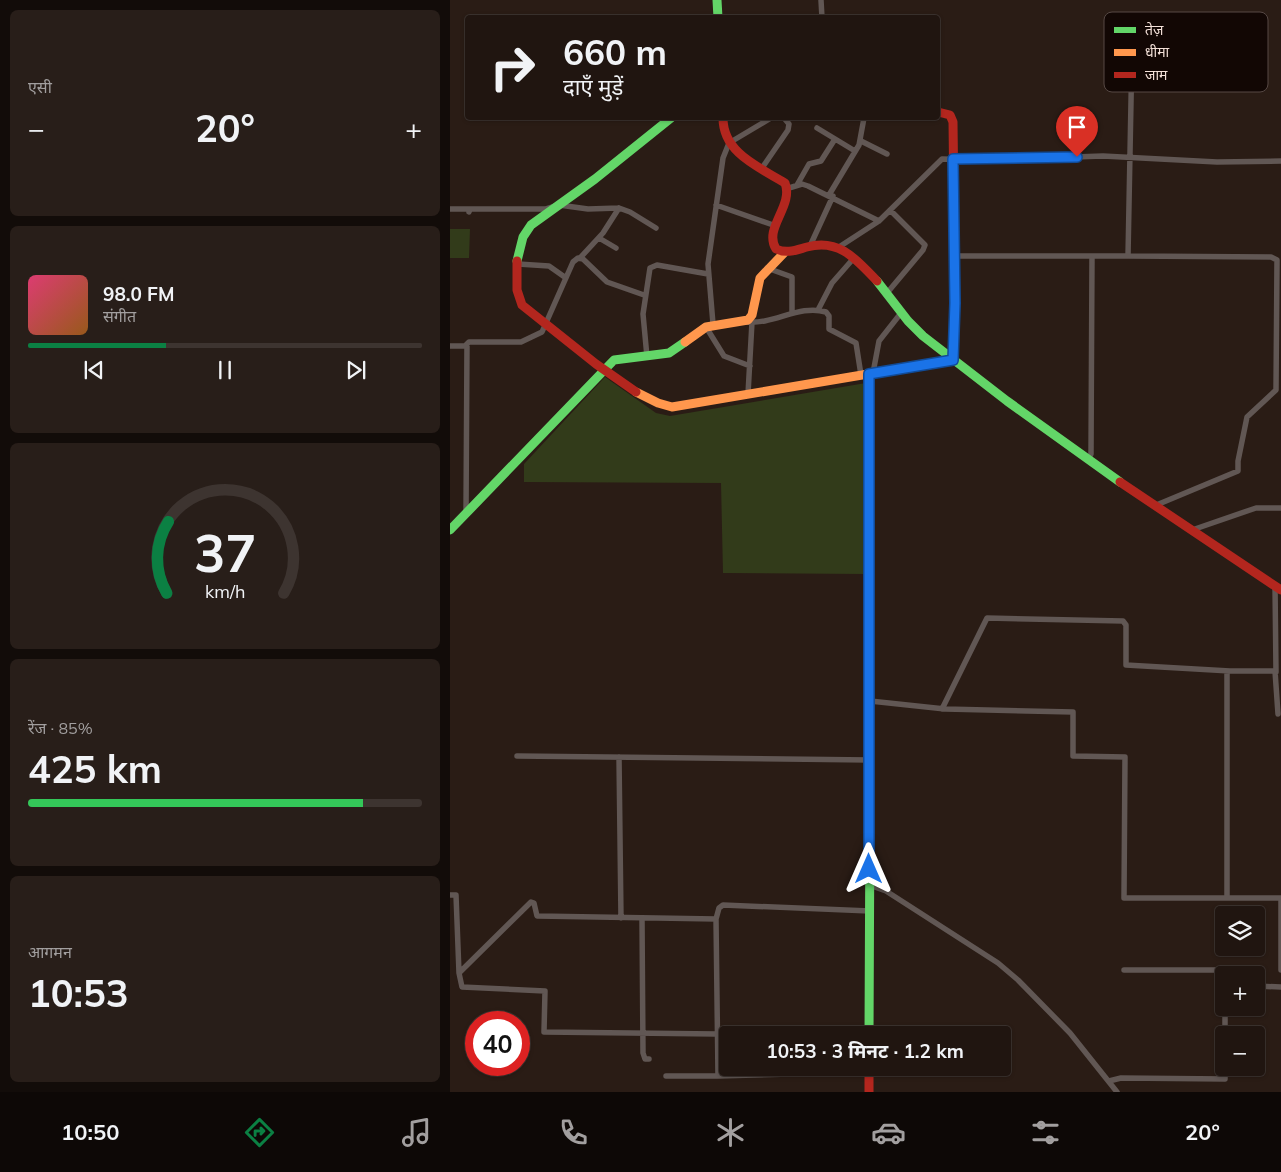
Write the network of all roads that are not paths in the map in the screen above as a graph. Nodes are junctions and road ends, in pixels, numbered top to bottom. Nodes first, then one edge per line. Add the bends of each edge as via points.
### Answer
1 (717, 0) edge
2 (821, 0) edge
3 (718, 15) edge
4 (822, 15) edge
5 (1132, 92) edge
6 (940, 112) edge
7 (668, 120) edge
8 (723, 120) edge
9 (768, 120) edge
10 (786, 120) edge
11 (864, 120) edge
12 (817, 128) dead end
13 (835, 139) junction
14 (861, 141) junction
15 (729, 143) junction
16 (856, 151) junction
17 (887, 154) dead end
18 (1132, 157) junction
19 (953, 159) junction
20 (1281, 161) edge
21 (762, 168) junction
22 (793, 187) junction
23 (831, 196) junction
24 (559, 205) junction
25 (716, 205) junction
26 (619, 208) junction
27 (450, 209) edge
28 (891, 211) junction
29 (879, 221) junction
30 (776, 226) junction
31 (656, 228) dead end
32 (599, 238) junction
33 (810, 246) junction
34 (839, 247) junction
35 (616, 248) dead end
36 (784, 252) junction
37 (954, 256) junction
38 (1092, 256) junction
39 (1128, 256) junction
40 (580, 258) junction
41 (853, 259) junction
42 (1279, 259) edge
43 (518, 264) junction
44 (767, 268) junction
45 (708, 274) junction
46 (566, 278) junction
47 (887, 293) junction
48 (644, 295) junction
49 (818, 310) junction
50 (792, 313) junction
51 (901, 313) junction
52 (748, 322) junction
53 (547, 324) junction
54 (710, 326) junction
55 (467, 344) junction
56 (450, 346) edge
57 (647, 357) junction
58 (953, 360) junction
59 (750, 366) junction
60 (604, 369) junction
61 (868, 374) junction
62 (748, 394) junction
63 (1088, 459) junction
64 (1154, 506) junction
65 (1281, 508) edge
66 (466, 514) junction
67 (450, 530) edge
68 (1192, 530) junction
69 (1278, 588) edge
70 (870, 592) joint
71 (1227, 671) junction
72 (1276, 672) junction
73 (870, 701) junction
74 (942, 708) junction
75 (1278, 714) dead end
76 (517, 756) dead end
77 (619, 757) junction
78 (870, 760) junction
79 (870, 885) junction
80 (450, 894) edge
81 (1227, 898) junction
82 (1281, 899) edge
83 (870, 911) junction
84 (621, 918) junction
85 (642, 919) junction
86 (716, 919) junction
87 (1124, 970) dead end
88 (1215, 970) edge
89 (1281, 970) edge
90 (459, 973) junction
91 (1265, 986) edge
92 (1281, 987) edge
93 (869, 1026) edge
94 (643, 1033) junction
95 (717, 1034) junction
96 (649, 1060) dead end
97 (666, 1076) dead end
98 (718, 1076) joint
99 (869, 1076) edge
100 (1225, 1076) edge
101 (1109, 1081) junction
102 (869, 1092) edge
103 (1117, 1092) edge

1 - 3 street
2 - 4 street
5 - 18 street
6 - 19 street via 952,118
7 - 24 street
8 - 15 street
9 - 15 street
10 - 21 street via 788,130
11 - 14 street
12 - 13 street
13 - 16 street
13 - 22 street via 821,161 809,164
14 - 16 street
14 - 17 street
15 - 21 street
15 - 25 street
16 - 23 street
18 - 19 street
18 - 20 street via 1217,162
18 - 39 street
19 - 28 street via 938,161
19 - 37 street
21 - 22 street
22 - 23 street via 808,186
22 - 30 street
23 - 29 street
23 - 33 street
24 - 26 street via 588,209
24 - 27 street via 546,209
24 - 43 street via 524,234
25 - 30 street
25 - 45 street
26 - 31 street
26 - 32 street
28 - 29 street
28 - 47 street via 924,242 925,247
29 - 34 street
30 - 36 street via 773,244
32 - 35 street
32 - 40 street
33 - 34 street via 828,243
33 - 36 street
34 - 41 street
36 - 44 street
37 - 38 street
37 - 58 street
38 - 39 street
38 - 63 street via 1092,454
39 - 42 street
40 - 46 street via 573,262
40 - 48 street via 607,282
41 - 47 street
41 - 49 street via 832,283
42 - 64 street via 1276,390 1247,417 1238,471
43 - 46 street via 545,265
43 - 53 street via 519,302
44 - 50 street via 792,277
44 - 52 street via 757,285
45 - 48 street via 654,265 649,272
45 - 54 street
46 - 53 street
47 - 51 street
48 - 57 street
49 - 50 street
49 - 61 street via 828,314 829,328 855,341
50 - 52 street via 768,321
51 - 58 street via 917,331
51 - 61 street via 880,341
52 - 54 street
52 - 59 street
53 - 55 street via 542,332 521,342
53 - 60 street
54 - 57 street via 669,353
54 - 59 street via 724,356
55 - 56 street
55 - 66 street
57 - 60 street via 616,358
58 - 61 street
58 - 63 street
59 - 62 street
60 - 62 street via 662,406
60 - 66 street
61 - 62 street
61 - 70 street
63 - 64 street
64 - 68 street
65 - 68 street via 1256,508
66 - 67 street
68 - 69 street
69 - 72 street
70 - 73 street
71 - 72 street
71 - 74 street via 1126,666 1126,624 1123,621 986,618
71 - 81 street
72 - 75 street
73 - 74 street
73 - 78 street
74 - 81 street via 1073,712 1073,756 1125,757 1124,898
76 - 77 street
77 - 78 street
77 - 84 street
78 - 79 street
79 - 83 street
79 - 101 street via 886,891 998,963 1070,1033
80 - 90 street via 456,895
81 - 82 street
82 - 89 street
83 - 86 street via 724,905 719,908
83 - 93 street
84 - 85 street
84 - 90 street via 537,916 531,902
85 - 86 street
85 - 94 street
86 - 95 street
87 - 88 street
90 - 94 street via 462,986 545,991 544,1032
91 - 92 street
94 - 95 street
94 - 96 street via 643,1053
95 - 98 street
97 - 98 street
99 - 102 street
100 - 101 street via 1225,1079 1121,1078
101 - 103 street

